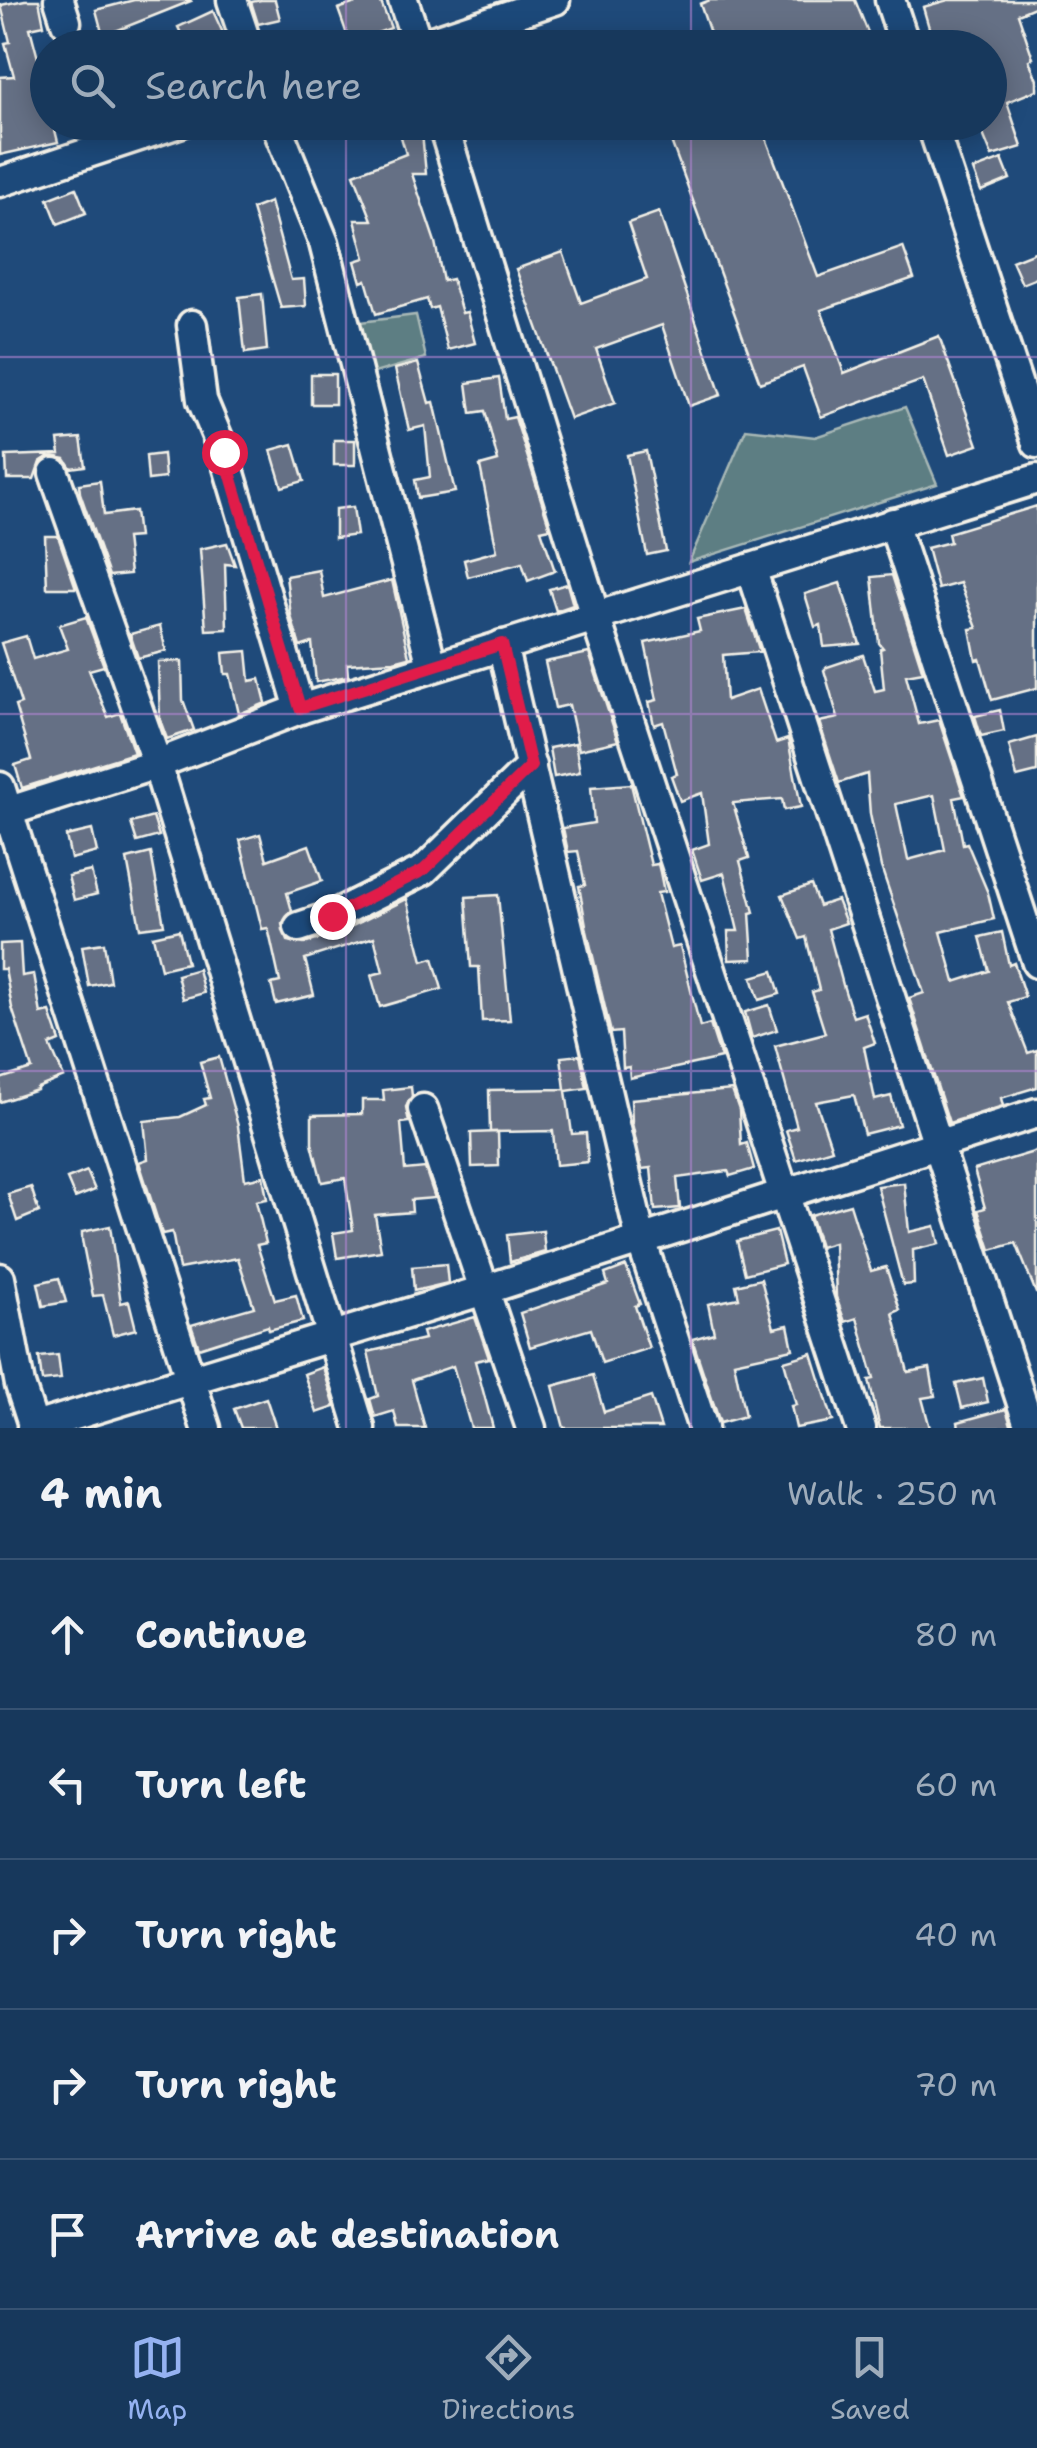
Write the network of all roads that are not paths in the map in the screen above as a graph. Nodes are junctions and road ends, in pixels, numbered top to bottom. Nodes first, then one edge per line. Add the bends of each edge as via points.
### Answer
1 (232, 0) edge
2 (404, 0) edge
3 (556, 0) edge
4 (890, 0) edge
5 (242, 30) edge
6 (412, 30) edge
7 (467, 30) edge
8 (900, 30) edge
9 (127, 140) edge
10 (282, 140) edge
11 (448, 140) edge
12 (936, 140) edge
13 (0, 182) edge
14 (192, 326) dead end
15 (1037, 443) edge
16 (54, 473) dead end
17 (1037, 478) edge
18 (893, 524) junction
19 (750, 568) junction
20 (595, 616) junction
21 (502, 644) junction
22 (432, 666) junction
23 (300, 708) junction
24 (158, 764) junction
25 (531, 766) junction
26 (3, 804) edge
27 (299, 927) dead end
28 (1037, 963) edge
29 (424, 1109) dead end
30 (1037, 1113) edge
31 (938, 1144) junction
32 (784, 1194) junction
33 (641, 1240) junction
34 (0, 1278) edge
35 (484, 1290) junction
36 (330, 1336) junction
37 (190, 1378) junction
38 (33, 1428) edge
39 (206, 1428) edge
40 (360, 1428) edge
41 (532, 1428) edge
42 (702, 1428) edge
43 (861, 1428) edge
44 (1030, 1428) edge

1 - 5 street
2 - 6 street
3 - 7 street
4 - 8 street
9 - 13 street
10 - 22 street via 324,244
11 - 20 street
12 - 15 street
14 - 23 street via 202,400 224,452
16 - 24 street
17 - 18 street
18 - 19 street
18 - 28 street
19 - 20 street
19 - 31 street
20 - 21 street
20 - 32 street
21 - 22 street
21 - 25 street
22 - 23 street
23 - 24 street
24 - 26 street
24 - 36 street
25 - 27 street via 424,870
25 - 33 street
26 - 37 street
29 - 35 street
30 - 31 street
31 - 32 street
31 - 44 street
32 - 33 street
32 - 43 street
33 - 35 street
33 - 42 street
34 - 38 street
35 - 36 street
35 - 41 street
36 - 37 street
36 - 40 street
37 - 38 street
37 - 39 street

